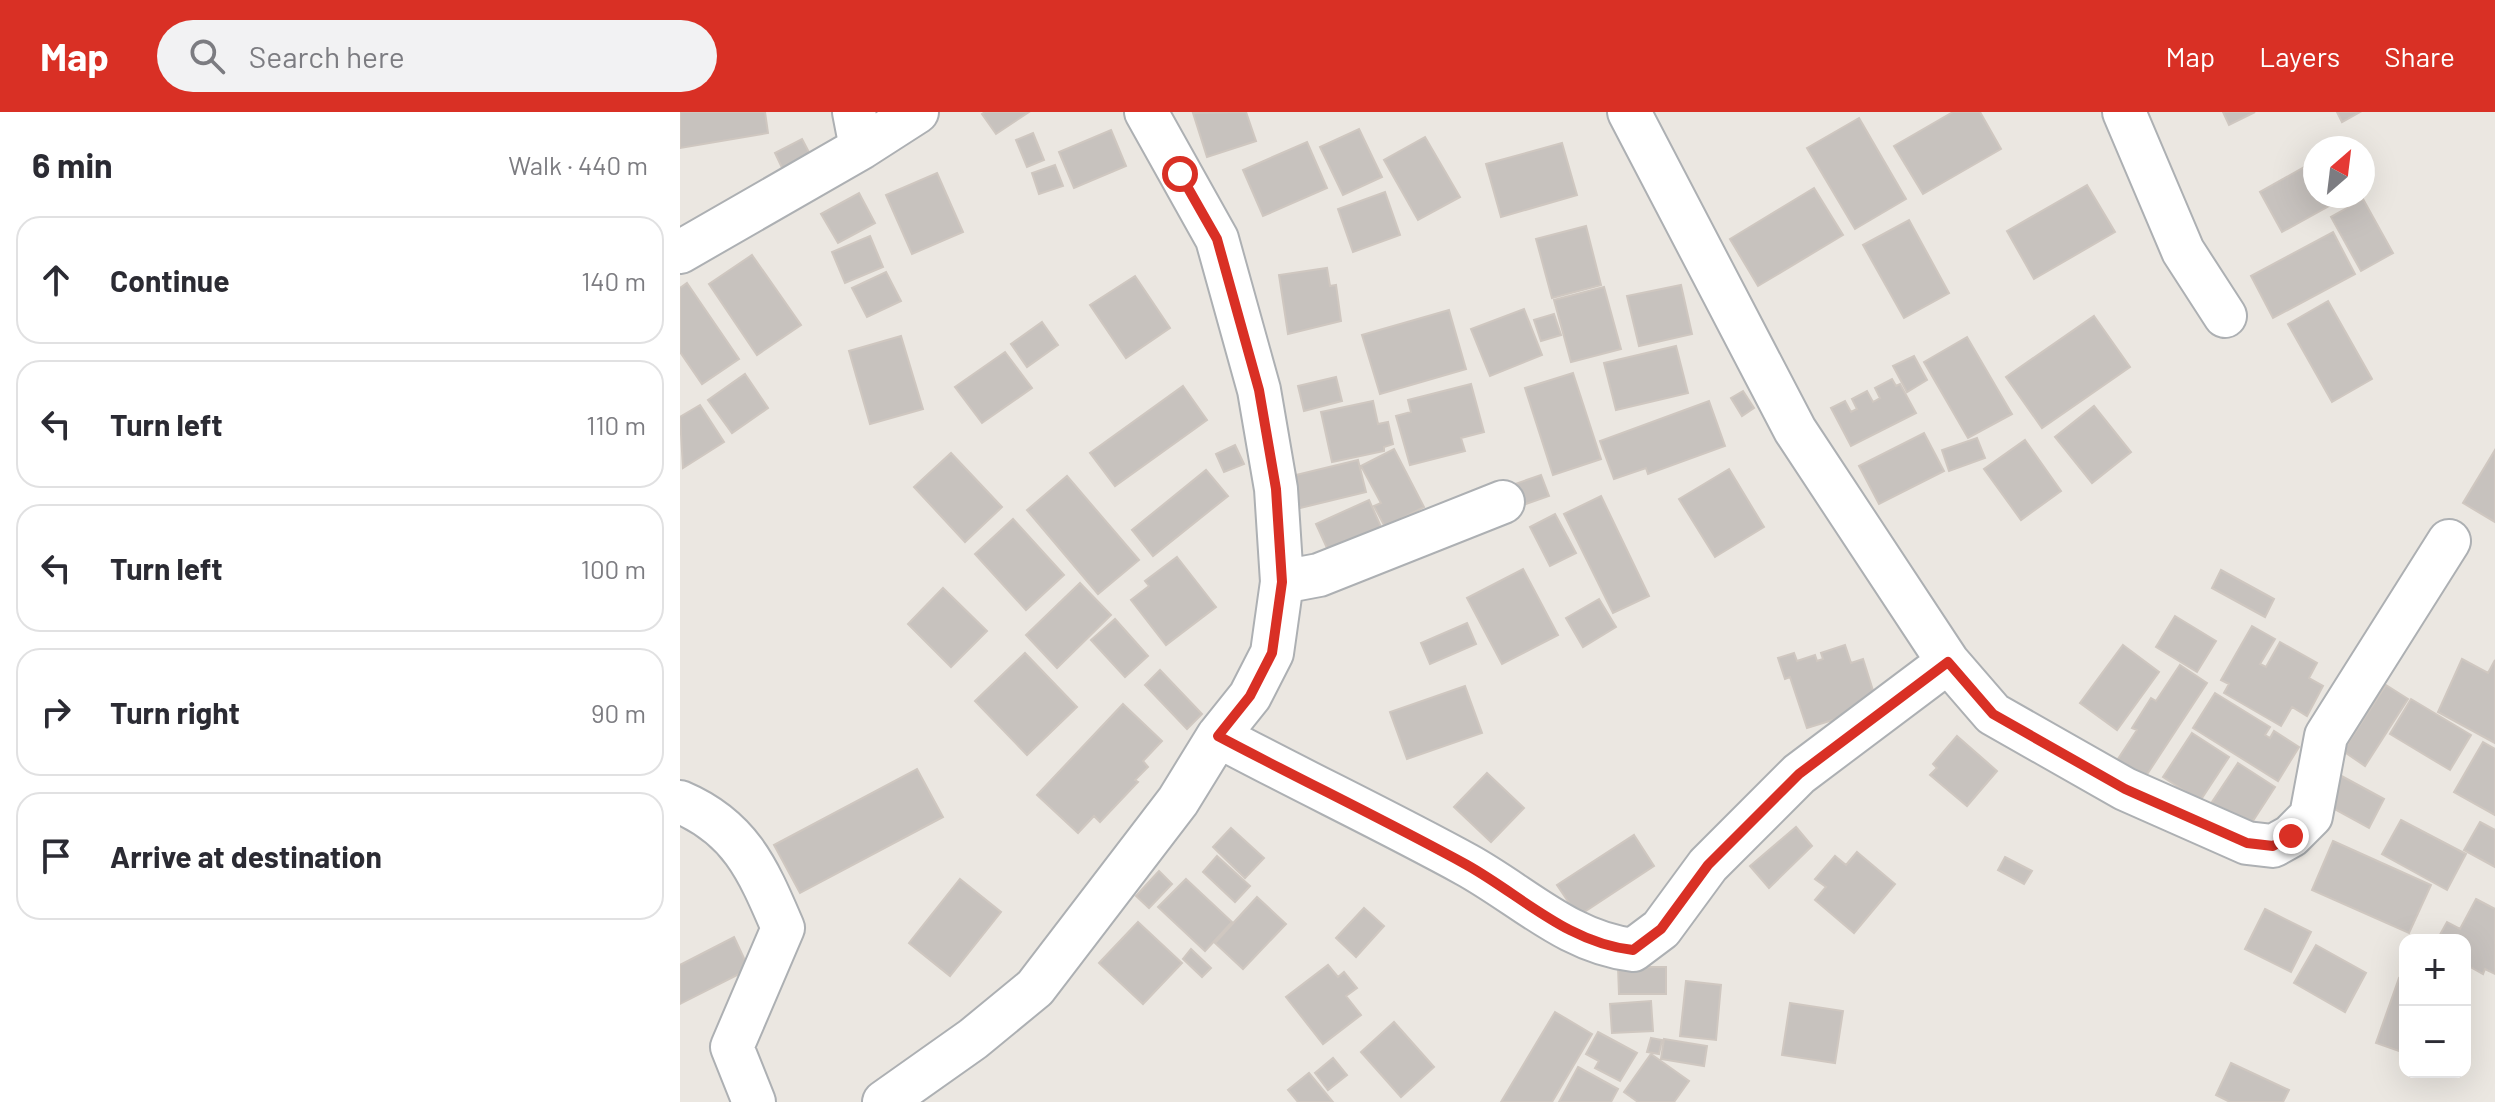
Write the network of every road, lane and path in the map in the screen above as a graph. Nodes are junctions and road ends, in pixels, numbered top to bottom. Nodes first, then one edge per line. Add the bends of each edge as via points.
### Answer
1 (917, 112) edge
2 (1146, 112) edge
3 (1629, 112) edge
4 (2124, 112) edge
5 (857, 130) edge
6 (680, 252) edge
7 (2225, 316) dead end
8 (1503, 502) dead end
9 (2449, 541) dead end
10 (1282, 582) junction
11 (1948, 662) junction
12 (1218, 736) junction
13 (680, 802) edge
14 (754, 1102) edge
15 (884, 1102) edge

1 - 5 street
2 - 10 street via 1217,239 1259,390 1276,489
3 - 11 street via 1795,430
4 - 7 street via 2183,251
5 - 6 street
8 - 10 street via 1319,575
9 - 11 street via 2326,736 2311,816 2273,846 2247,843 2099,774 1993,714
10 - 12 street via 1272,653 1250,696
11 - 12 street via 1799,774 1708,865 1661,929 1633,950 1575,936 1468,866
12 - 15 street via 1178,801 1035,988
13 - 14 street via 712,817 737,840 760,874 783,928 732,1047

